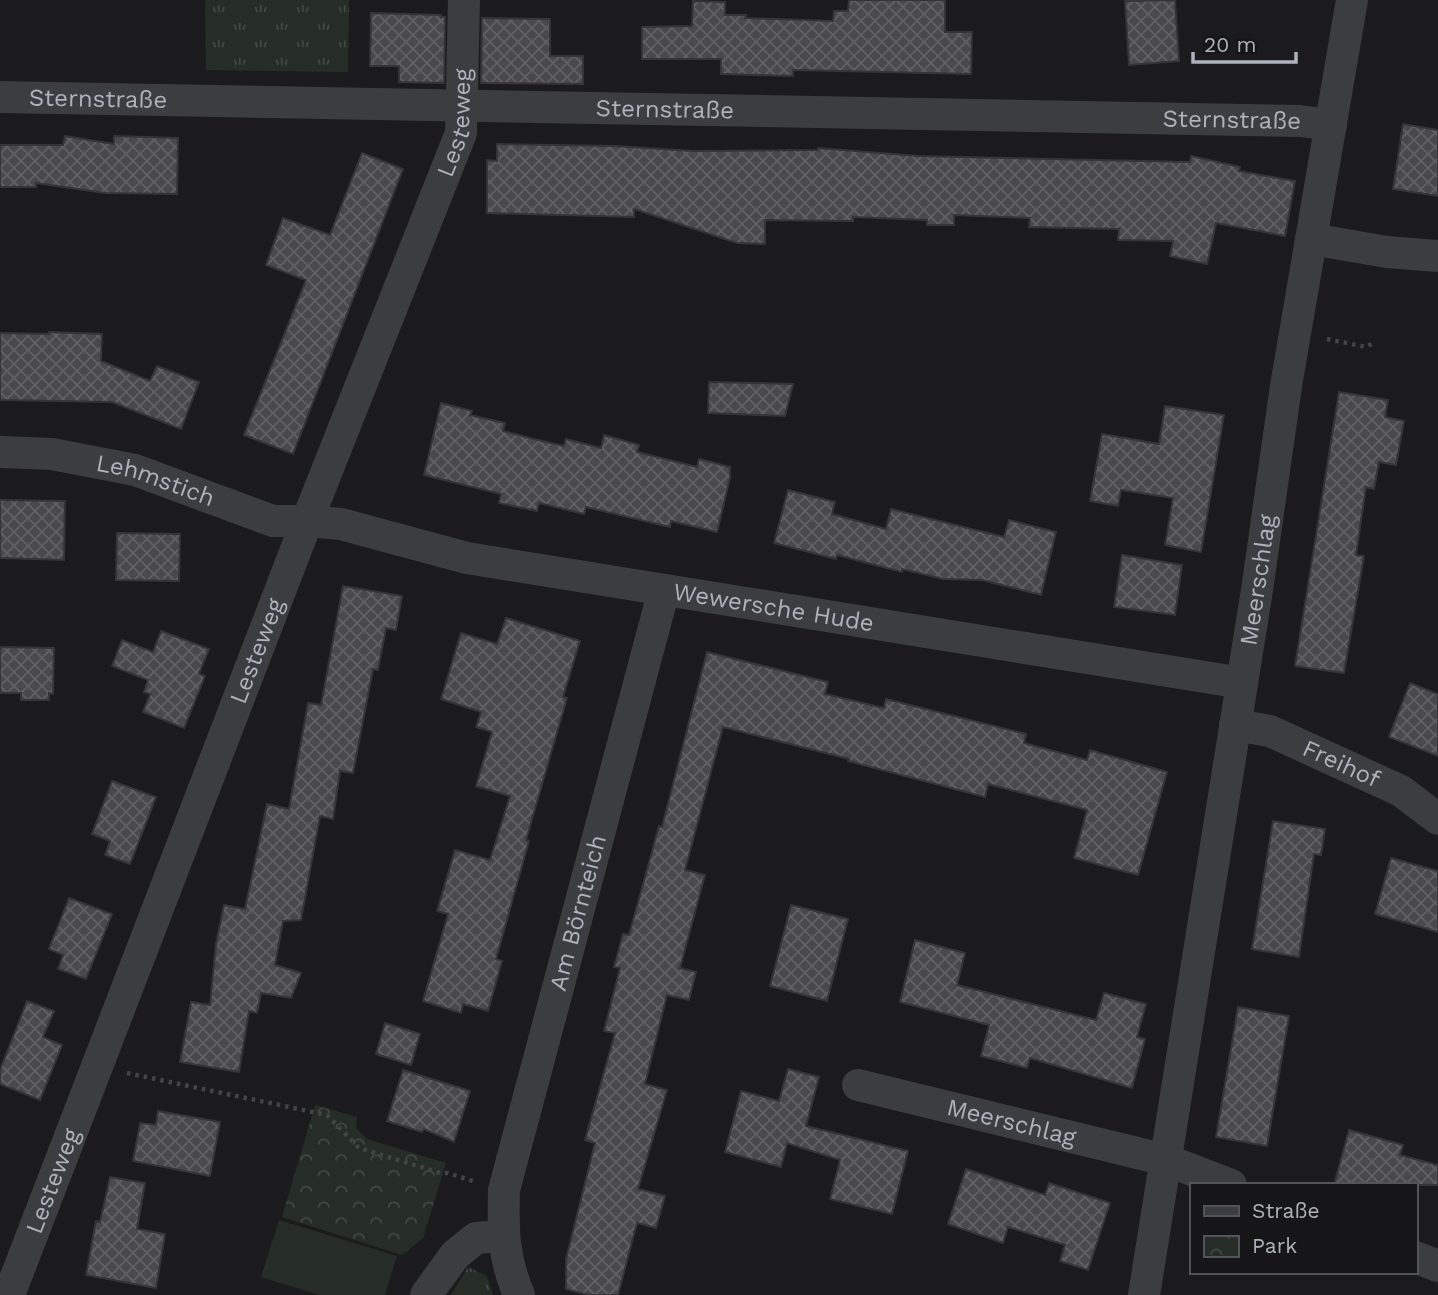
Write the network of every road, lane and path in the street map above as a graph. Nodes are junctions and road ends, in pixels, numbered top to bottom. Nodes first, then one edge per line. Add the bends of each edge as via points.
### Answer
1 (464, 0) edge
2 (1352, 0) edge
3 (0, 97) edge
4 (463, 107) junction
5 (1331, 125) junction
6 (1311, 239) junction
7 (1438, 256) edge
8 (1295, 333) junction
9 (1373, 343) dead end
10 (0, 452) edge
11 (307, 521) junction
12 (664, 590) junction
13 (1242, 683) junction
14 (1235, 725) junction
15 (1438, 819) edge
16 (96, 1066) junction
17 (858, 1085) dead end
18 (1166, 1160) junction
19 (1226, 1183) edge
20 (504, 1191) junction
21 (502, 1236) junction
22 (1417, 1258) edge
23 (1438, 1266) edge
24 (9, 1295) edge
25 (426, 1295) edge
26 (519, 1295) edge
27 (1144, 1295) edge

1 - 4 street, Lesteweg
2 - 5 street, Meerschlag
3 - 4 street, Sternstraße
4 - 5 street, Sternstraße
4 - 11 street, Lesteweg via 461,133
5 - 6 street, Meerschlag
6 - 7 street
6 - 8 street, Meerschlag
8 - 9 path via 1366,347
8 - 13 street, Meerschlag
10 - 11 street, Lehmstich via 52,454 135,470 273,521
11 - 12 street, Wewersche Hude via 341,524 467,558
11 - 16 street, Lesteweg
12 - 13 street, Wewersche Hude
12 - 20 street, Am Börnteich
13 - 14 street, Meerschlag
14 - 15 street, Freihof via 1270,731 1401,791
14 - 18 street, Meerschlag
16 - 20 path via 327,1115 359,1148
16 - 24 street, Lesteweg
17 - 18 street, Meerschlag
18 - 19 street, Meerschlag
18 - 27 street, Meerschlag
20 - 21 street, Am Börnteich
21 - 25 street via 476,1238 455,1255
21 - 26 street, Am Börnteich
22 - 23 street

